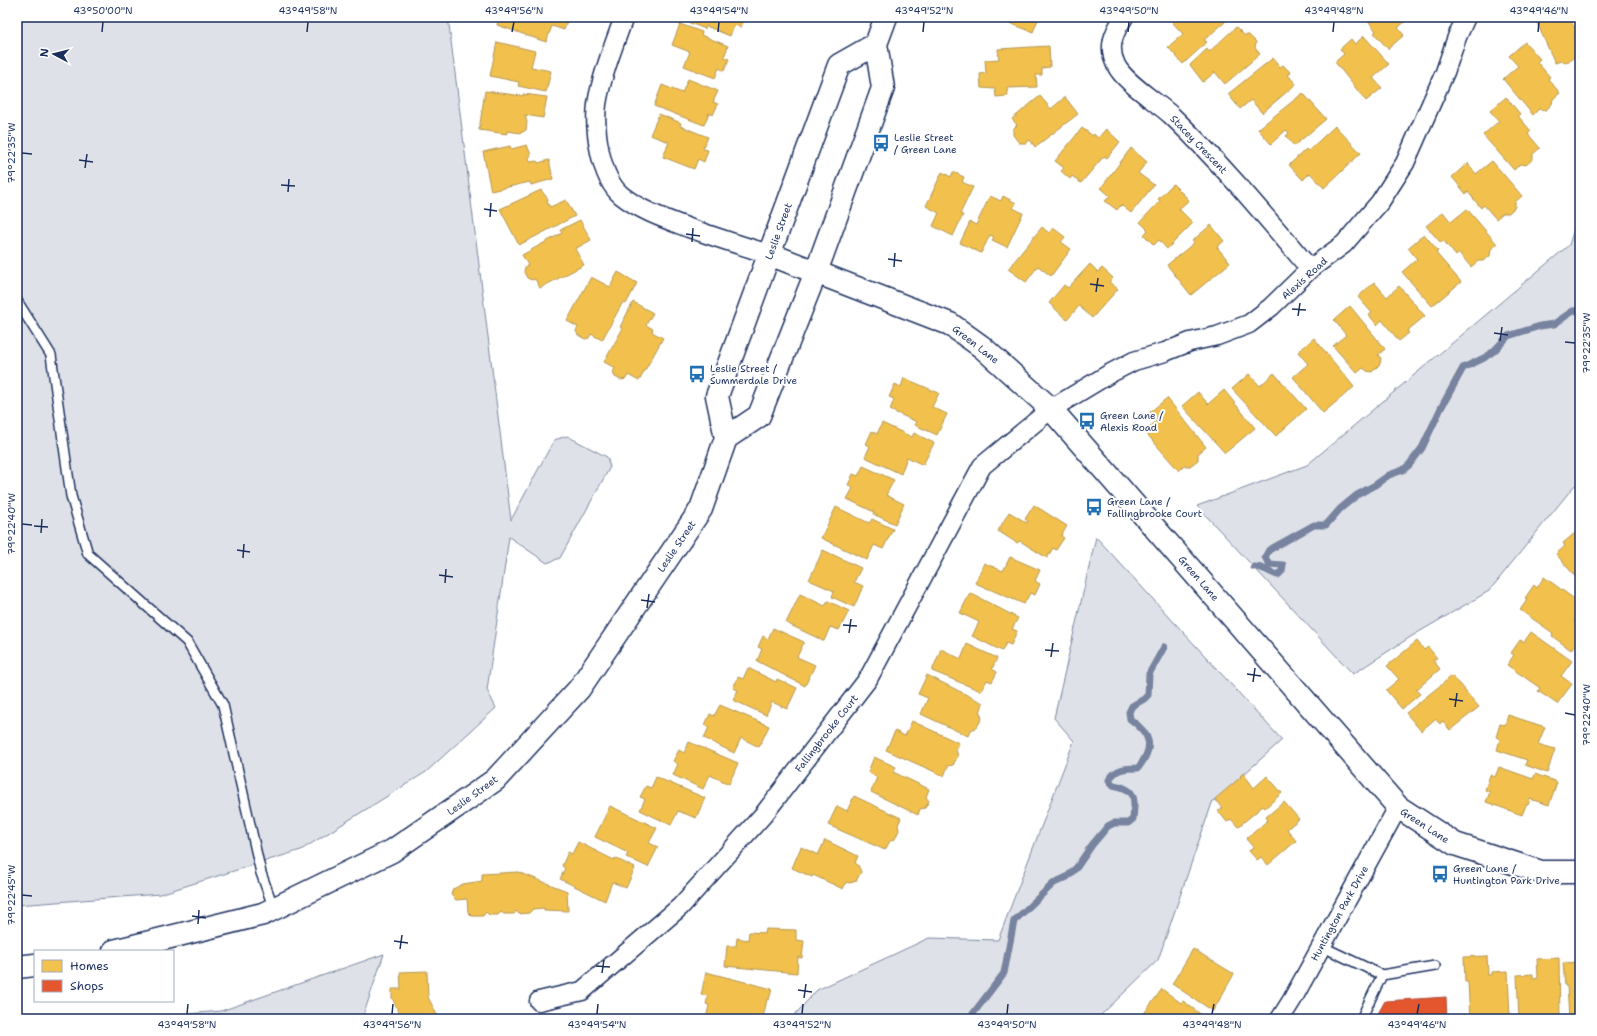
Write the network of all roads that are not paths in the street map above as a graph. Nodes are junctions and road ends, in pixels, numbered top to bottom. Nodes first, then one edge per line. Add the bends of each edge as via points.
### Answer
1 (624, 17) edge
2 (886, 17) edge
3 (1124, 17) edge
4 (1466, 17) edge
5 (876, 44) junction
6 (769, 254) junction
7 (1310, 269) junction
8 (816, 272) junction
9 (17, 301) edge
10 (1051, 409) junction
11 (726, 438) junction
12 (1398, 807) junction
13 (1580, 872) edge
14 (274, 909) junction
15 (1321, 946) junction
16 (118, 950) edge
17 (34, 964) edge
18 (1435, 966) dead end
19 (17, 968) edge
20 (1382, 975) junction
21 (539, 1001) dead end
22 (1280, 1019) edge
23 (1361, 1019) edge

1 - 6 street via 597,104 597,128 606,174 620,194 650,214
2 - 5 main road
3 - 7 street, Stacey Crescent via 1114,31 1111,51 1116,65 1124,76 1172,116 1236,182
4 - 7 street, Alexis Road via 1405,163 1380,202 1344,244
5 - 6 main road, Leslie Street via 839,65
5 - 8 main road via 883,88
6 - 8 main road, Green Lane
6 - 11 main road, Leslie Street via 717,396
7 - 10 street, Alexis Road via 1271,307 1249,324 1134,361
8 - 10 main road, Green Lane via 950,324 982,346
8 - 11 main road via 759,416
9 - 14 lane via 51,355 71,496 88,554 187,642 223,705 261,873
10 - 12 main road, Green Lane
10 - 21 street, Fallingbrooke Court via 982,466 868,679 764,814 680,907 582,991
11 - 14 main road, Leslie Street via 700,509 584,683 495,780 392,851
12 - 13 main road, Green Lane via 1455,844 1541,872
12 - 15 street, Huntington Park Drive
14 - 16 main road, Leslie Street via 264,914
15 - 20 lane
15 - 22 street, Huntington Park Drive
17 - 19 main road
18 - 20 lane
20 - 23 lane

